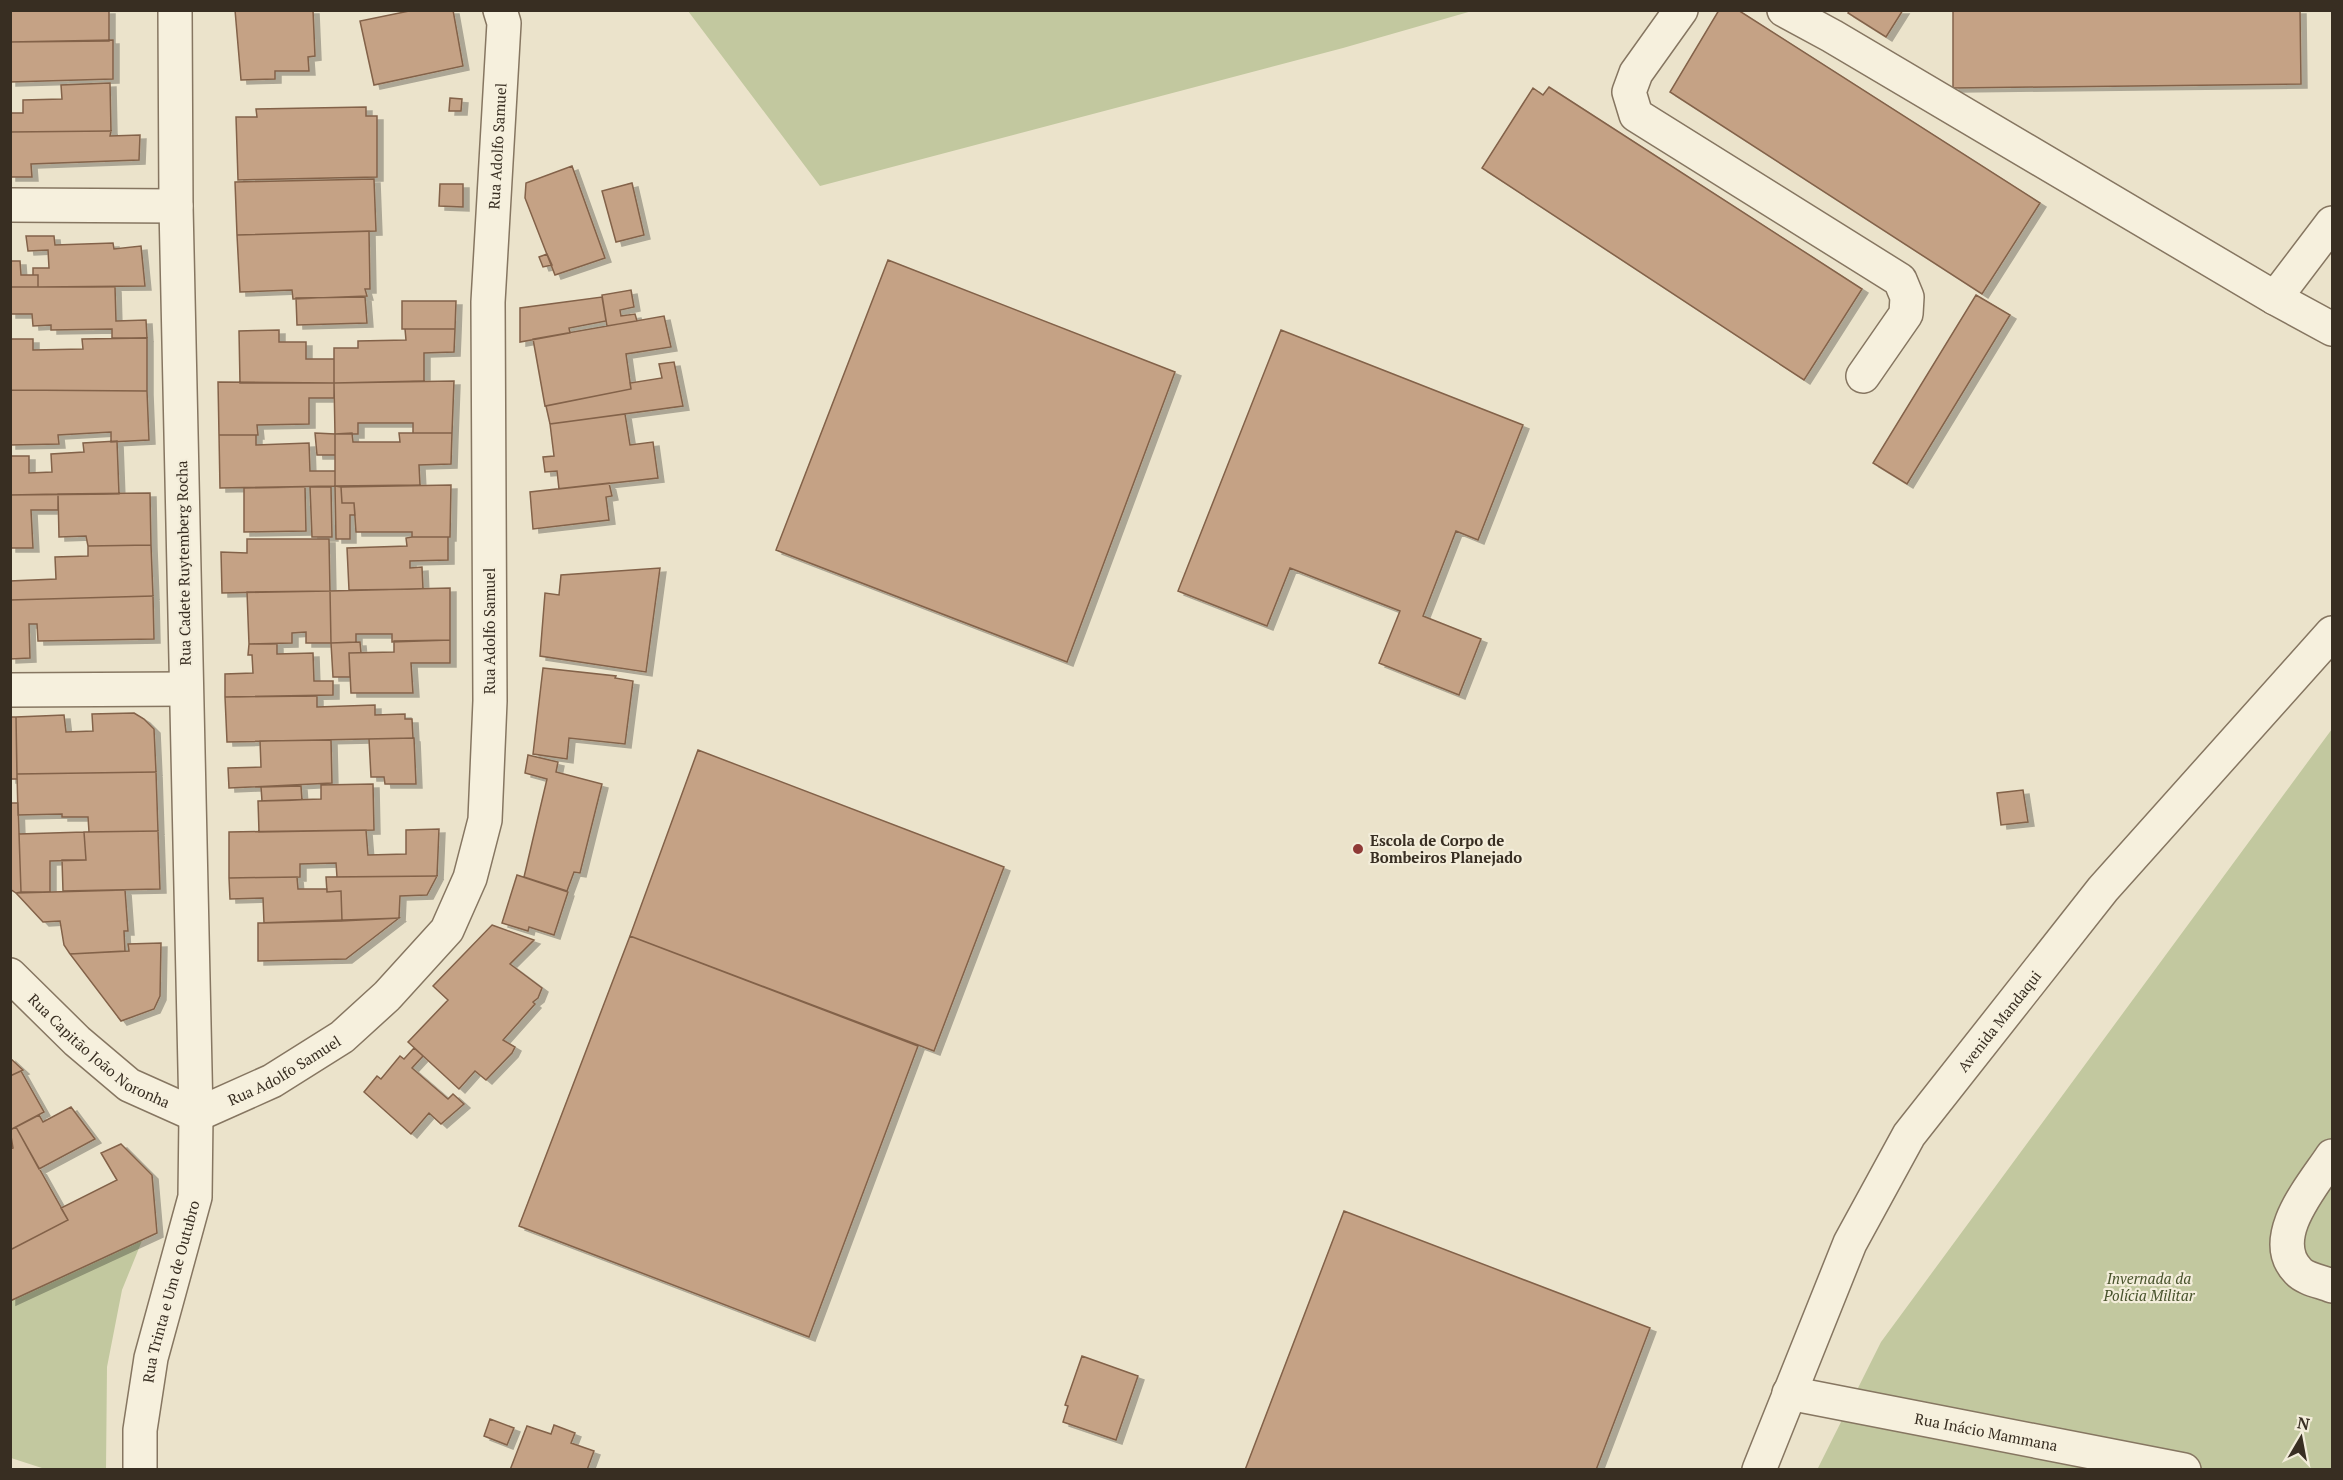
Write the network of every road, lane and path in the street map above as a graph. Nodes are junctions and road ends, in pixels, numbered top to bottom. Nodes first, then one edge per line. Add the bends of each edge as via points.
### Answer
1 (175, 10) edge
2 (500, 10) edge
3 (1681, 10) edge
4 (1784, 10) edge
5 (10, 206) edge
6 (176, 206) junction
7 (2332, 223) edge
8 (2275, 298) junction
9 (2332, 329) edge
10 (1863, 376) dead end
11 (2332, 633) edge
12 (186, 689) junction
13 (10, 690) edge
14 (10, 975) edge
15 (196, 1115) junction
16 (2332, 1156) edge
17 (2332, 1286) edge
18 (1789, 1394) junction
19 (140, 1470) edge
20 (1759, 1470) edge
21 (2184, 1470) edge

1 - 6 street, Rua Cadete Ruytemberg Rocha
2 - 15 street, Rua Adolfo Samuel via 504,23 488,302 490,700 485,820 470,878 447,930 387,996 342,1037 272,1081
3 - 10 street via 1635,73 1629,93 1636,115 1900,280 1907,297 1906,314
4 - 8 street
5 - 6 street
6 - 12 street, Rua Cadete Ruytemberg Rocha
7 - 8 street
8 - 9 street
11 - 18 street, Avenida Mandaqui via 2103,889 1909,1135 1850,1243
12 - 13 street
12 - 15 street, Rua Cadete Ruytemberg Rocha
14 - 15 street, Rua Capitão João Noronha via 76,1041 129,1085
15 - 19 street, Rua Trinta e Um de Outubro via 195,1197 151,1358 140,1430
16 - 17 street via 2298,1207 2288,1231 2287,1254 2299,1273
18 - 20 street, Avenida Mandaqui
18 - 21 street, Rua Inácio Mammana

